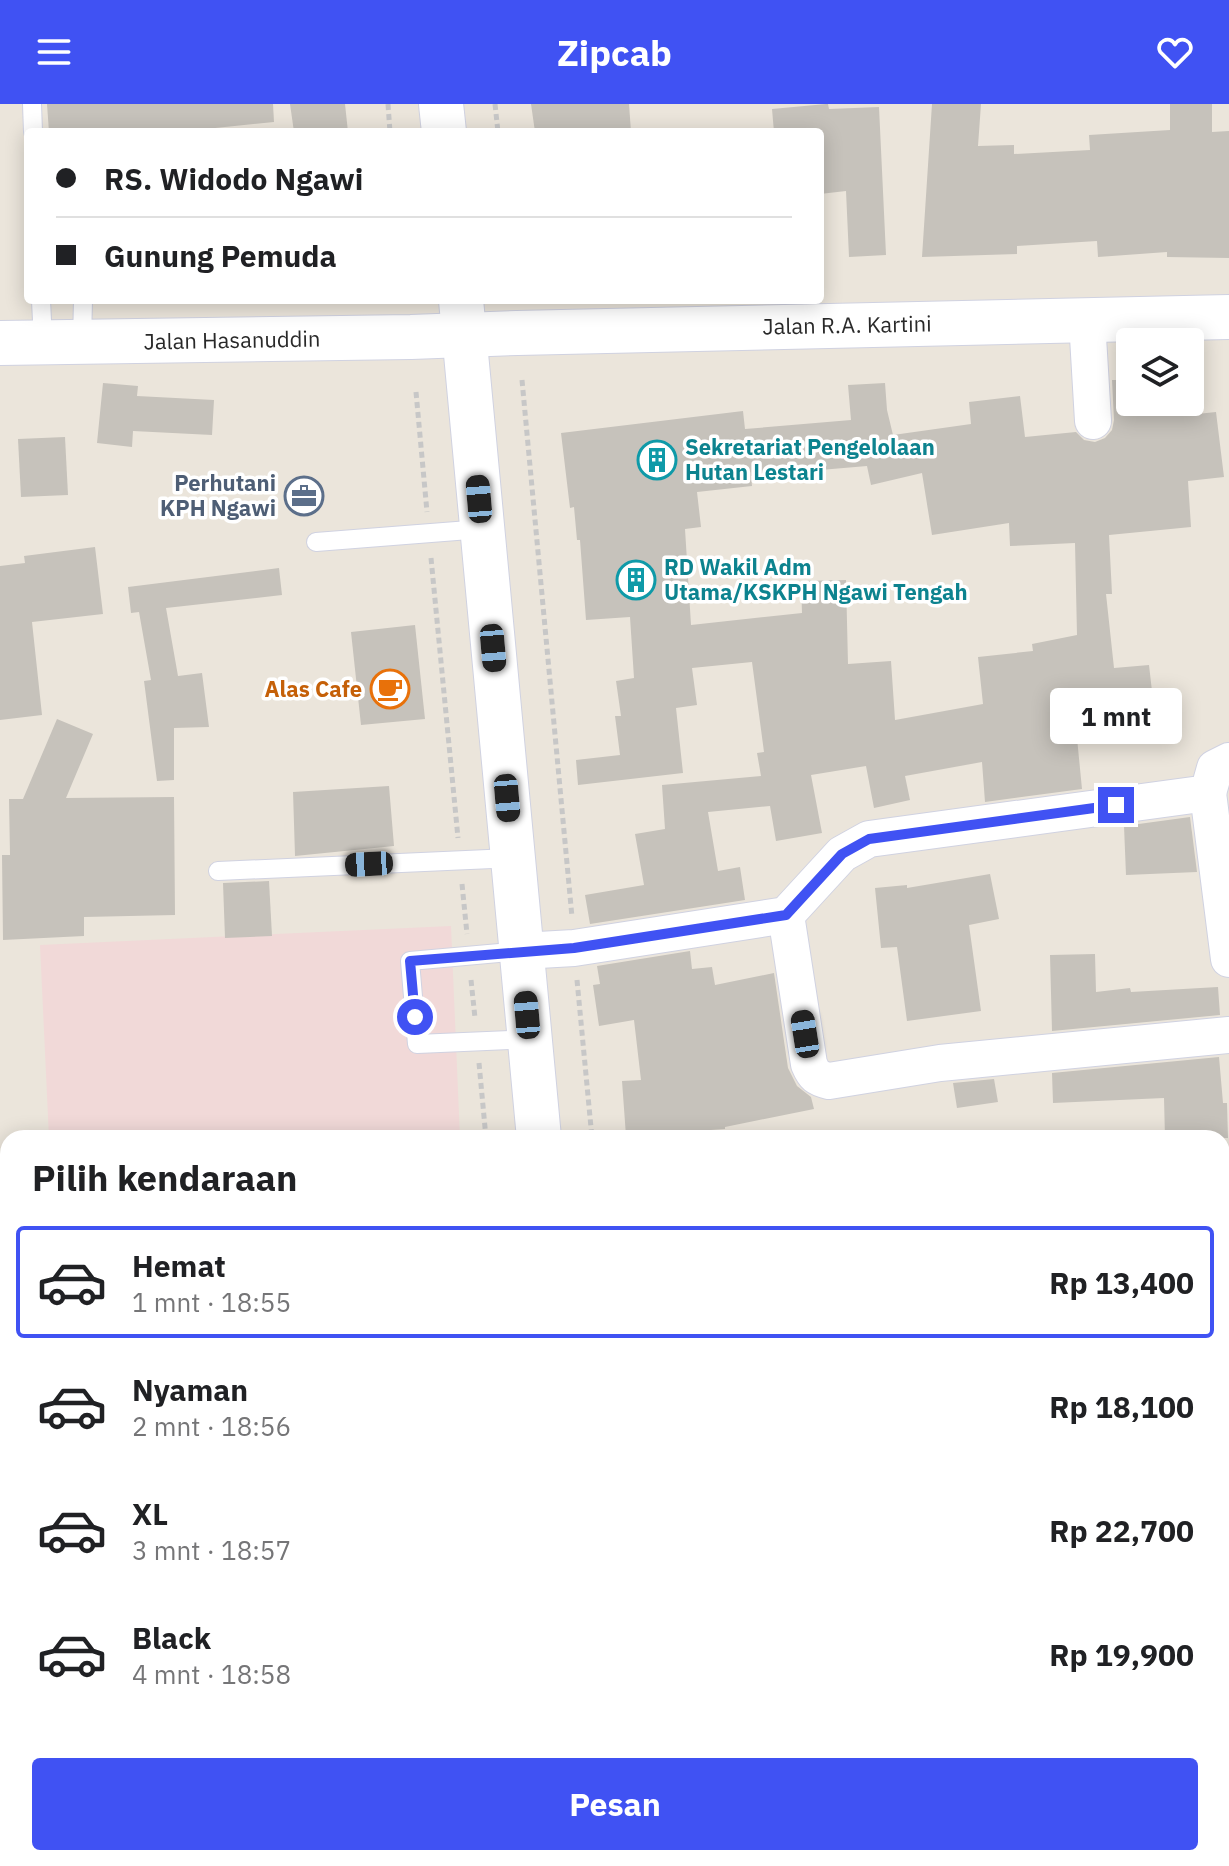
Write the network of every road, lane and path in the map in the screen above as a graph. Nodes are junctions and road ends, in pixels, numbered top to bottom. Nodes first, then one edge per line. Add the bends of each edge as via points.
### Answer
1 (32, 104) edge
2 (388, 104) edge
3 (441, 104) edge
4 (495, 104) edge
5 (33, 128) edge
6 (390, 128) edge
7 (444, 128) edge
8 (498, 128) edge
9 (1229, 317) edge
10 (463, 318) edge
11 (1087, 320) junction
12 (62, 321) edge
13 (0, 343) edge
14 (522, 380) dead end
15 (416, 392) dead end
16 (1093, 421) dead end
17 (482, 529) junction
18 (429, 533) junction
19 (316, 542) dead end
20 (1229, 761) edge
21 (1208, 793) junction
22 (513, 858) junction
23 (460, 861) junction
24 (218, 871) dead end
25 (786, 915) junction
26 (572, 918) dead end
27 (521, 951) junction
28 (469, 955) junction
29 (1229, 959) edge
30 (576, 967) dead end
31 (1229, 1035) edge
32 (530, 1039) junction
33 (477, 1042) junction
34 (485, 1130) edge
35 (538, 1130) edge
36 (591, 1130) edge

1 - 5 lane
2 - 6 path
3 - 7 street
4 - 8 path
9 - 11 street, Jalan R.A. Kartini
10 - 11 street, Jalan R.A. Kartini
10 - 12 street, Jalan Hasanuddin
10 - 17 street
11 - 16 street
12 - 13 street, Jalan Hasanuddin
14 - 26 path
15 - 18 path
17 - 18 lane
17 - 22 street
18 - 19 lane
18 - 23 path
20 - 21 street via 1215,768
21 - 25 street via 869,839 842,854
21 - 29 street
22 - 23 lane
22 - 27 street
23 - 24 lane
23 - 28 path
25 - 27 street via 574,948
25 - 31 street via 809,1064 813,1074 829,1081 940,1063
27 - 28 lane
27 - 32 street
28 - 33 path
28 - 33 lane via 410,961 417,1044
30 - 36 path
32 - 33 lane
32 - 35 street
33 - 34 path

